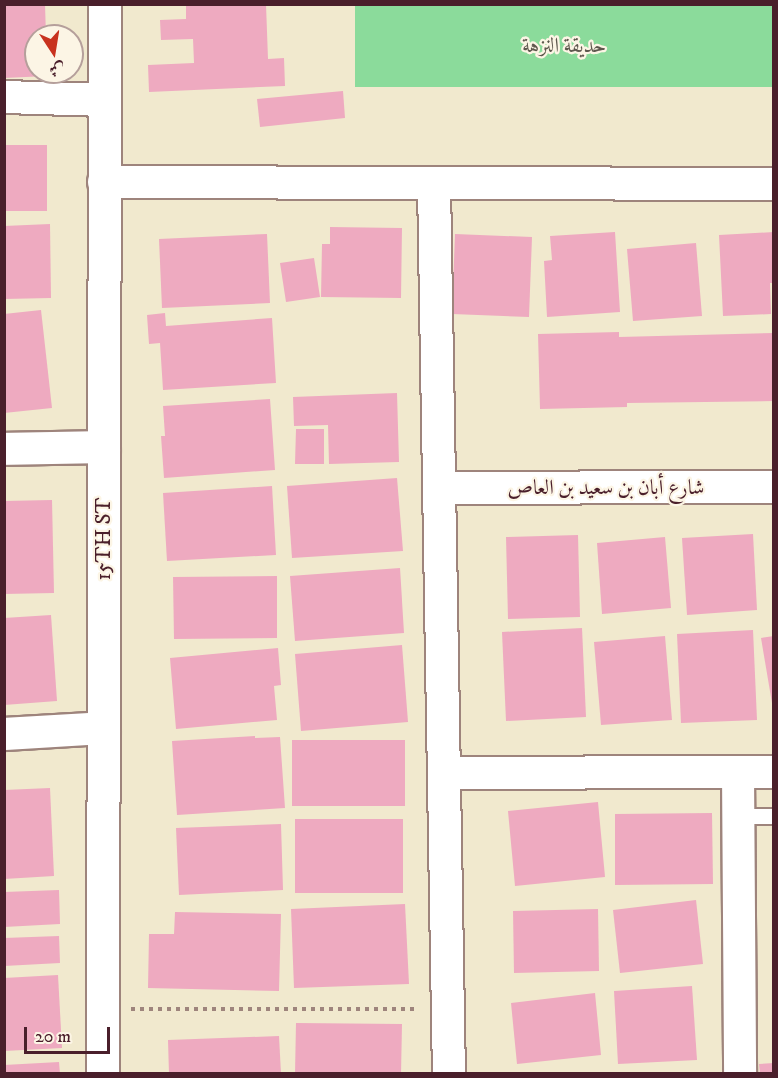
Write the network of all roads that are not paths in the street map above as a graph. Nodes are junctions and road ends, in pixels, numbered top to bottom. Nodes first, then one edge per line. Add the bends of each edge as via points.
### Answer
1 (105, 4) edge
2 (4, 97) edge
3 (105, 100) junction
4 (104, 182) junction
5 (434, 183) junction
6 (774, 184) edge
7 (104, 447) junction
8 (4, 449) edge
9 (774, 487) edge
10 (439, 488) junction
11 (104, 728) junction
12 (4, 734) edge
13 (738, 772) junction
14 (774, 772) edge
15 (444, 773) junction
16 (739, 816) junction
17 (774, 816) edge
18 (103, 1074) edge
19 (449, 1074) edge
20 (740, 1074) edge

1 - 3 street, 15TH ST
2 - 3 street
3 - 4 street, 15TH ST
4 - 5 street
4 - 7 street, 15TH ST
5 - 6 street
5 - 10 street
7 - 8 street
7 - 11 street, 15TH ST
9 - 10 street, شارع أبان بن سعيد بن العاص
10 - 15 street
11 - 12 street
11 - 18 street, 15TH ST
13 - 14 street
13 - 15 street
13 - 16 street
15 - 19 street
16 - 17 lane
16 - 20 street

